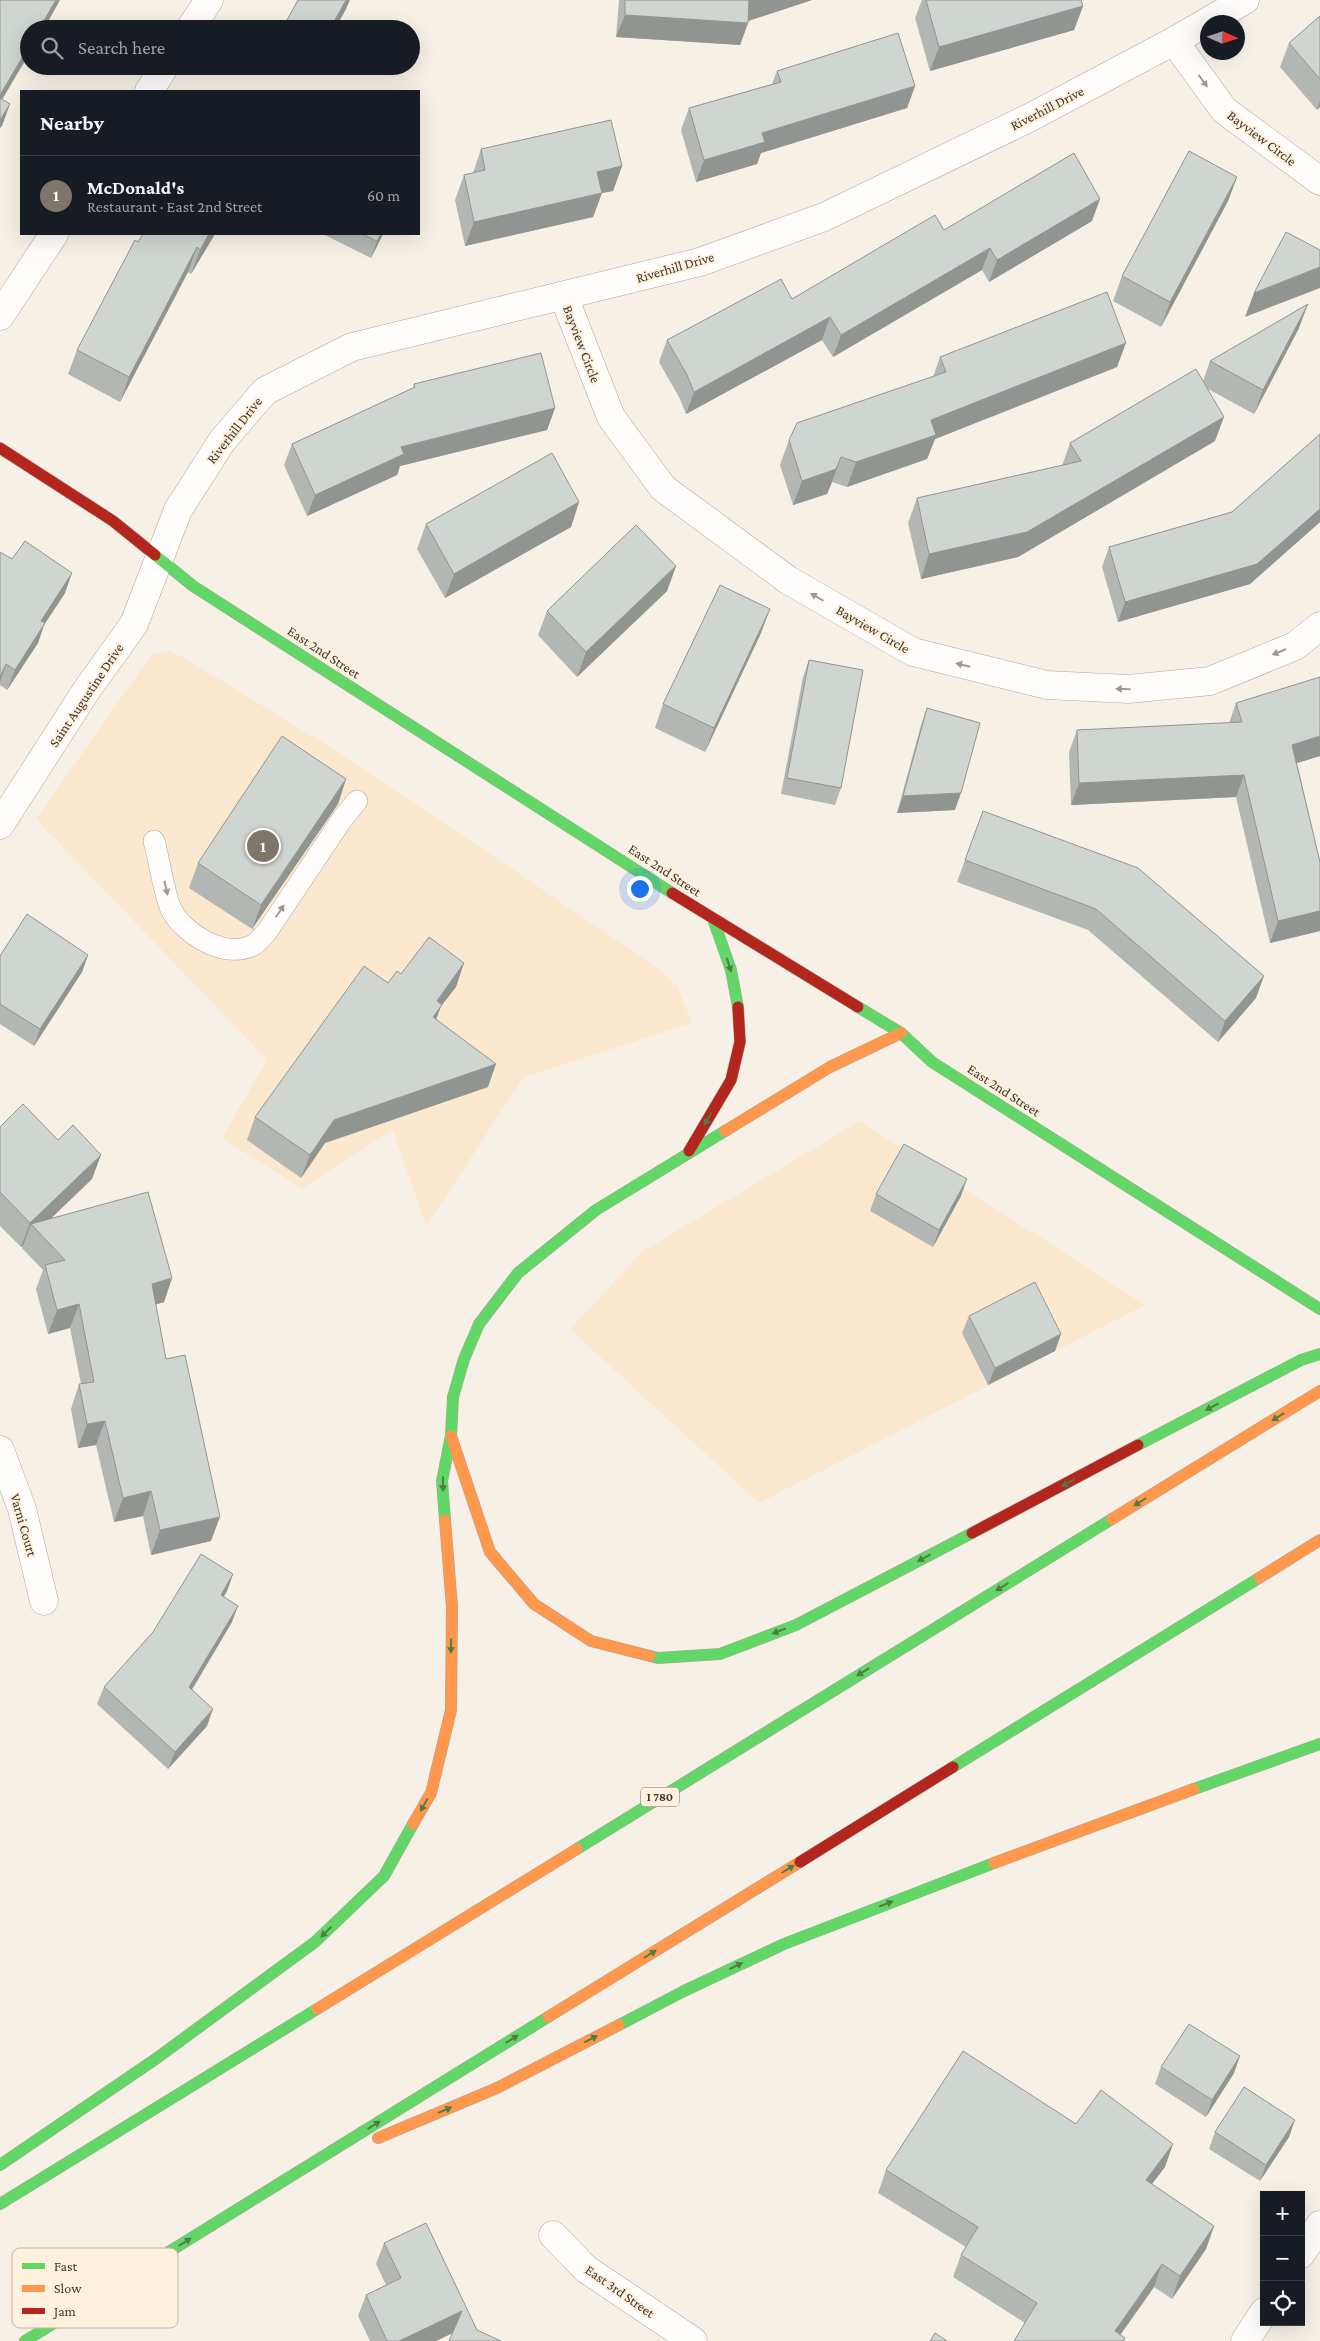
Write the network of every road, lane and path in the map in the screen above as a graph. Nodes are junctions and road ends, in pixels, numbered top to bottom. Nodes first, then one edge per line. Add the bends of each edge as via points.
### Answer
1 (209, 0) edge
2 (1245, 0) edge
3 (196, 20) edge
4 (1174, 41) junction
5 (159, 75) edge
6 (150, 90) edge
7 (1320, 181) edge
8 (53, 235) edge
9 (564, 297) junction
10 (0, 316) edge
11 (0, 448) edge
12 (161, 559) junction
13 (1320, 626) edge
14 (357, 801) dead end
15 (0, 825) edge
16 (154, 841) dead end
17 (713, 919) junction
18 (901, 1033) junction
19 (687, 1154) junction
20 (1320, 1309) edge
21 (1320, 1354) edge
22 (1320, 1391) edge
23 (450, 1436) junction
24 (0, 1450) edge
25 (1320, 1540) edge
26 (44, 1601) dead end
27 (1320, 1744) edge
28 (0, 2165) edge
29 (303, 2169) junction
30 (0, 2204) edge
31 (1320, 2225) edge
32 (553, 2235) dead end
33 (175, 2248) edge
34 (1305, 2248) edge
35 (1260, 2318) edge
36 (46, 2328) edge
37 (25, 2341) edge
38 (693, 2341) edge
39 (1245, 2341) edge

1 - 3 street
2 - 4 street, Riverhill Drive
4 -> 7 street, Bayview Circle via 1224,110
4 - 9 street, Riverhill Drive via 1031,117 824,217 700,262
5 - 6 street
8 - 10 street
9 - 12 street, Riverhill Drive via 352,347 265,391 222,441 186,496
13 -> 9 street, Bayview Circle via 1295,646 1210,681 1128,690 1047,685 913,652 788,580 662,488 611,417
11 - 12 main road, East 2nd Street via 112,521
12 - 15 street, Saint Augustine Drive via 134,624 86,690
12 - 17 main road, East 2nd Street via 193,586
16 -> 14 lane via 170,908 188,931 209,944 234,949 254,944 266,933
17 - 18 main road, East 2nd Street
17 -> 19 main road via 730,970 738,1007 740,1042 731,1080
18 - 19 main road via 830,1067
18 - 20 main road, East 2nd Street via 932,1062
19 - 23 main road via 596,1210 518,1274 479,1324 464,1359 453,1397
21 -> 23 main road via 1301,1360 796,1625 720,1654 658,1658 591,1641 534,1604 490,1552
22 -> 30 main road, I 780
23 -> 28 main road via 442,1481 452,1607 450,1710 430,1793 384,1876 315,1942 157,2058
24 - 26 street, Varni Court via 22,1509
29 -> 25 main road
29 -> 27 main road via 496,2088 684,1991 784,1944 1051,1841
33 -> 29 main road
31 - 34 street
32 - 38 street, East 3rd Street via 586,2269
35 - 39 street
37 -> 36 main road

